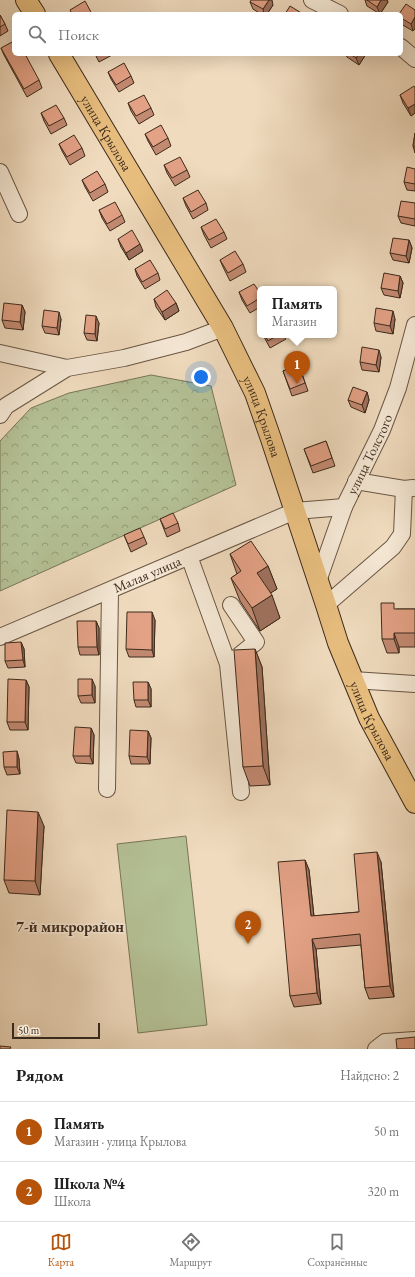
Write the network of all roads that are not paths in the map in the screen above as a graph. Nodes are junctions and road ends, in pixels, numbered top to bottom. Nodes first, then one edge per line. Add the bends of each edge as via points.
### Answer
1 (26, 0) edge
2 (312, 0) edge
3 (34, 12) edge
4 (336, 12) edge
5 (403, 49) edge
6 (60, 56) edge
7 (415, 59) edge
8 (0, 172) edge
9 (19, 214) dead end
10 (415, 325) edge
11 (223, 328) junction
12 (0, 353) edge
13 (66, 368) junction
14 (0, 416) edge
15 (356, 481) junction
16 (410, 488) edge
17 (344, 507) junction
18 (295, 511) junction
19 (189, 556) junction
20 (318, 581) junction
21 (110, 591) junction
22 (231, 605) dead end
23 (326, 605) junction
24 (0, 637) edge
25 (228, 664) junction
26 (352, 680) junction
27 (415, 684) edge
28 (107, 789) dead end
29 (241, 792) dead end
30 (415, 803) edge
31 (415, 1040) edge
32 (385, 1047) edge

1 - 3 main road
2 - 4 street
5 - 7 street
6 - 11 main road, улица Крылова
8 - 9 street
10 - 15 street, улица Толстого via 398,388 382,430
11 - 13 street via 179,344 124,358
11 - 18 main road, улица Крылова via 255,393
12 - 13 street
13 - 14 street via 6,406
15 - 16 street
15 - 17 street, улица Толстого
16 - 23 street via 402,534 393,547
17 - 18 street, Малая улица
17 - 20 street, улица Толстого
18 - 19 street, Малая улица
18 - 20 main road, улица Крылова
19 - 21 street, Малая улица
19 - 25 street
20 - 23 main road, улица Крылова
21 - 24 street, Малая улица
21 - 28 street
22 - 25 street via 256,642
23 - 26 main road, улица Крылова
25 - 29 street
26 - 27 street
26 - 30 main road, улица Крылова via 369,718
31 - 32 street

